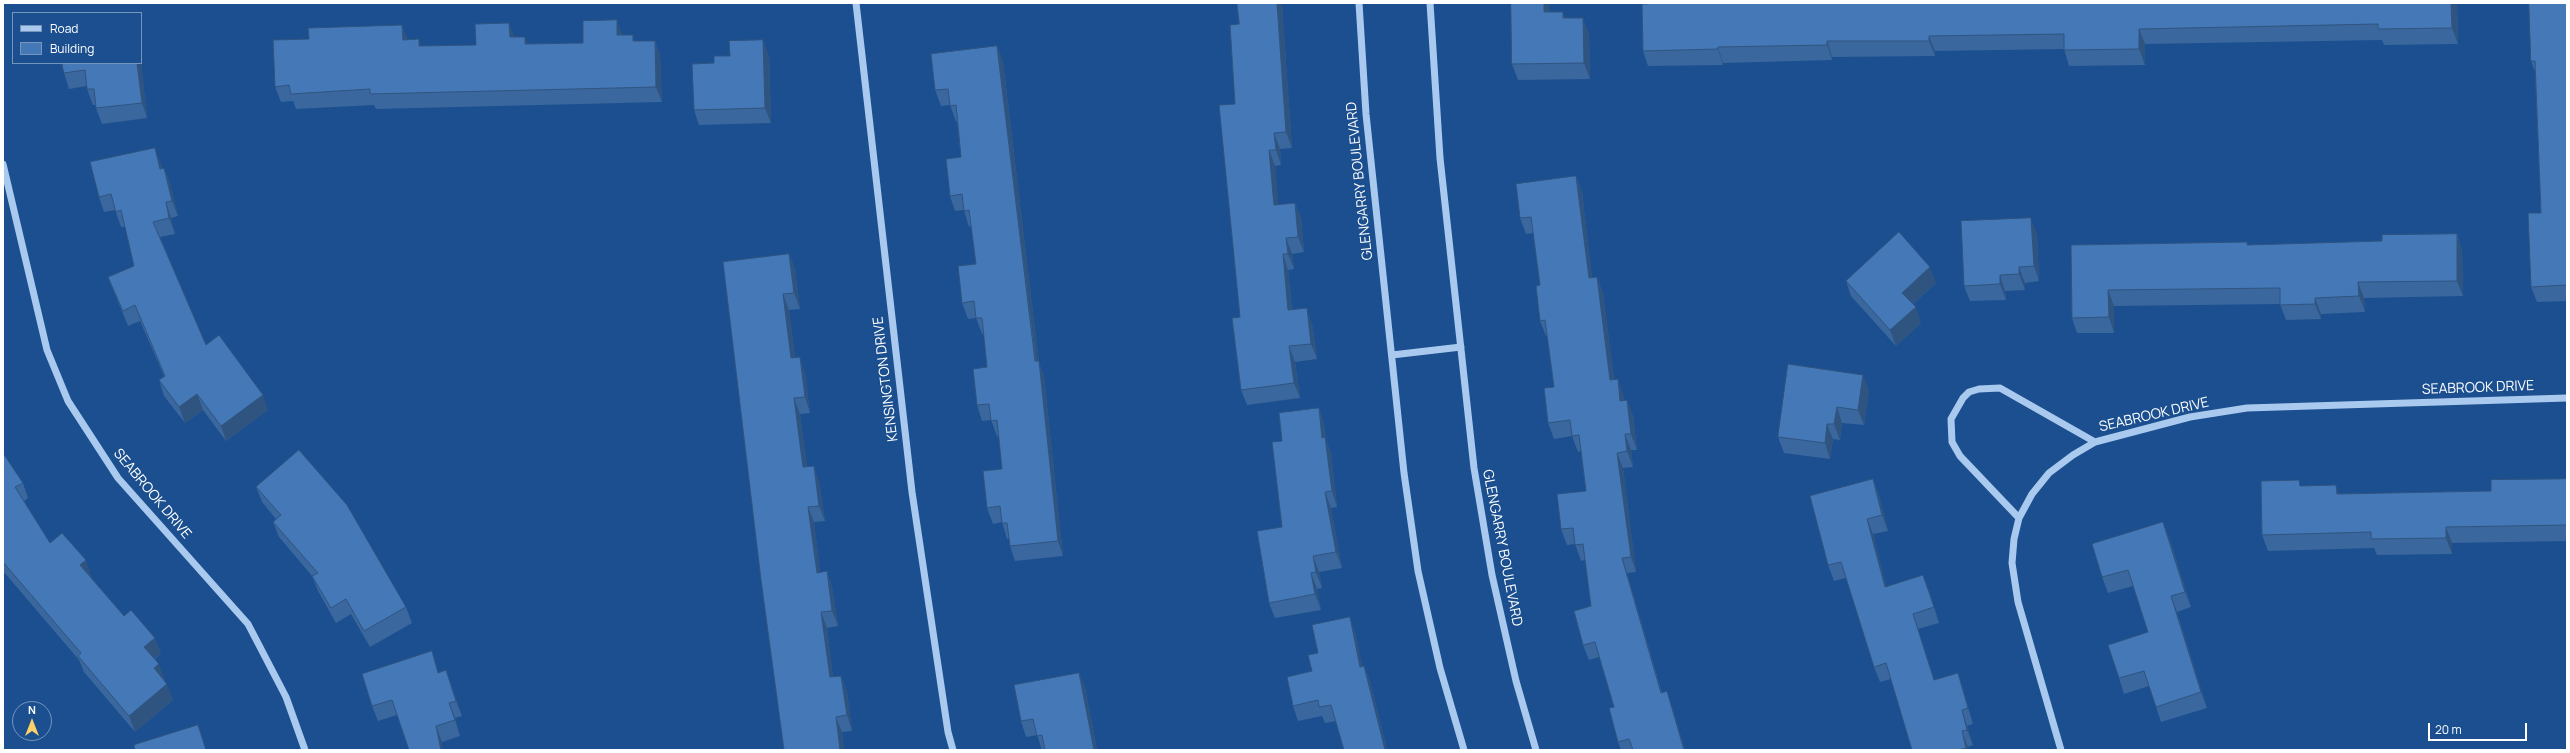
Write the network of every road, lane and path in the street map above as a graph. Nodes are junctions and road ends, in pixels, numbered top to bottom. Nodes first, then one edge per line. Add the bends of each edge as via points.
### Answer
1 (856, 3) edge
2 (1360, 3) edge
3 (1430, 3) edge
4 (3, 164) edge
5 (1461, 347) junction
6 (1392, 355) junction
7 (2567, 398) edge
8 (2095, 442) junction
9 (2019, 518) junction
10 (305, 750) edge
11 (953, 750) edge
12 (1464, 750) edge
13 (1536, 750) edge
14 (2061, 750) edge

1 - 11 street, KENSINGTON DRIVE via 912,492 948,732
2 - 6 street, GLENGARRY BOULEVARD via 1366,114
3 - 5 street, GLENGARRY BOULEVARD via 1440,158
4 - 10 street, SEABROOK DRIVE via 47,350 68,401 118,478 248,624 286,697
5 - 6 street
5 - 13 street, GLENGARRY BOULEVARD via 1474,468 1492,575 1516,681
6 - 12 street, GLENGARRY BOULEVARD via 1404,473 1418,571 1440,668
7 - 8 street, SEABROOK DRIVE via 2247,408 2190,417
8 - 9 street, SEABROOK DRIVE via 2049,473 2032,494
8 - 9 street via 2000,388 1980,389 1963,398 1951,419 1952,442 1960,456
9 - 14 street, SEABROOK DRIVE via 2012,563 2018,602

